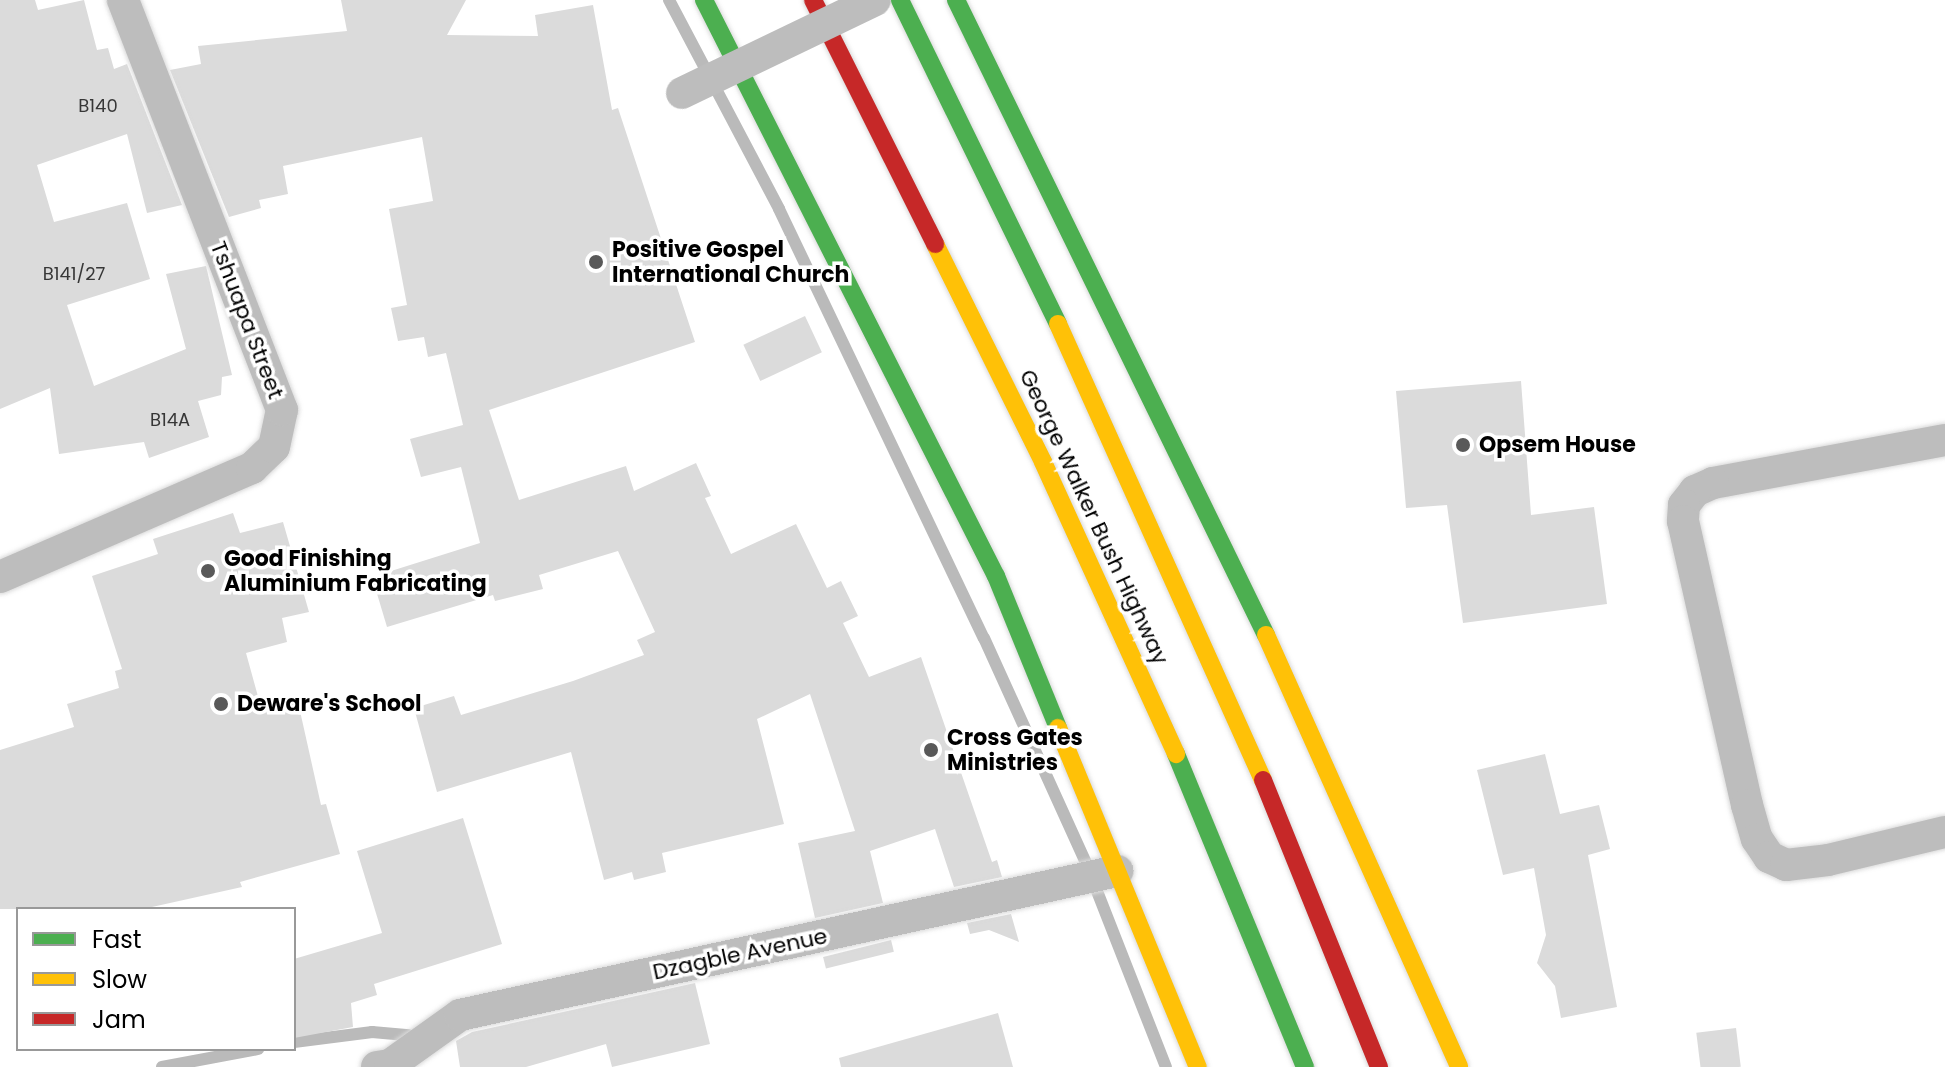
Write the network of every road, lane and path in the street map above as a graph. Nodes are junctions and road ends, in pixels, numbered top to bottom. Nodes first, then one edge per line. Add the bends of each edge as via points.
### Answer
1 (123, 0) edge
2 (704, 0) edge
3 (813, 0) edge
4 (875, 0) edge
5 (900, 0) edge
6 (956, 0) edge
7 (682, 93) dead end
8 (1945, 440) edge
9 (0, 577) edge
10 (1945, 832) edge
11 (1117, 871) junction
12 (386, 1066) edge
13 (1198, 1067) edge
14 (1305, 1067) edge
15 (1379, 1067) edge
16 (1459, 1067) edge

1 - 9 street, Tshuapa Street via 282,410 274,447 252,468
2 - 11 highway via 990,562
3 - 14 highway, George Walker Bush Highway via 1050,476 1161,717
4 - 7 street, bridge
5 - 15 highway, George Walker Bush Highway via 1103,417 1276,810
6 - 16 highway via 1313,732
8 - 10 street via 1713,483 1695,491 1684,505 1683,521 1739,776 1757,839 1769,857 1786,865 1814,862
11 - 12 street, Dzagble Avenue via 460,1015
11 - 13 highway

